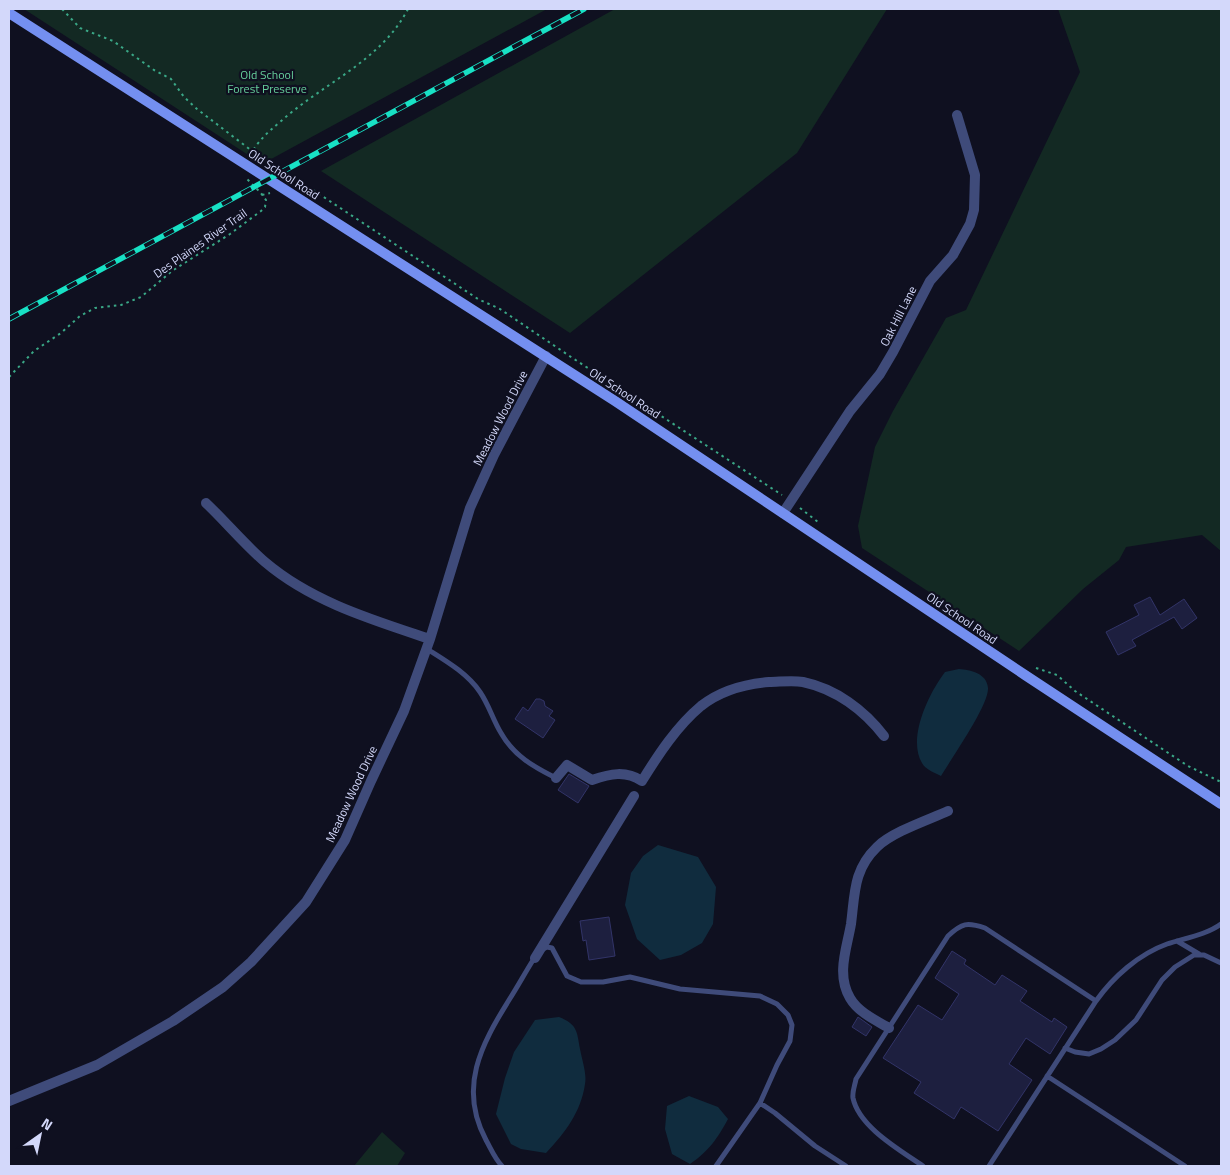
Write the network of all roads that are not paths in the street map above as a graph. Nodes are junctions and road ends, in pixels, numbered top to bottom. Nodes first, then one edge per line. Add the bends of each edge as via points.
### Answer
1 (9, 13) edge
2 (957, 115) dead end
3 (546, 356) junction
4 (206, 503) dead end
5 (783, 512) junction
6 (428, 644) junction
7 (884, 736) dead end
8 (556, 778) joint
9 (634, 796) dead end
10 (1221, 804) edge
11 (948, 811) dead end
12 (1221, 924) edge
13 (1177, 941) junction
14 (1199, 955) junction
15 (535, 958) junction
16 (1221, 963) edge
17 (1096, 1001) junction
18 (888, 1028) junction
19 (1065, 1048) junction
20 (1047, 1076) junction
21 (9, 1101) edge
22 (760, 1103) junction
23 (502, 1166) edge
24 (716, 1166) edge
25 (846, 1166) edge
26 (923, 1166) edge
27 (989, 1166) edge
28 (1185, 1166) edge

1 - 3 street, Old School Road
2 - 5 street, Oak Hill Lane via 975,175 974,210 970,224 953,255 930,281 880,374 850,411
3 - 5 street, Old School Road
3 - 6 street, Meadow Wood Drive via 494,454 470,508
4 - 6 street via 266,563 290,580 359,616
5 - 10 street, Old School Road
6 - 8 lane via 479,691 504,737 519,755
6 - 21 street, Meadow Wood Drive via 404,711 345,840 306,902 281,931 223,987 173,1021 97,1064
7 - 8 street via 862,712 830,692 802,682 751,683 703,705 686,721 642,781 634,776 612,773 592,780 567,765
9 - 15 street
11 - 18 street via 876,847 855,883 844,955 844,977 856,1008
12 - 13 lane
13 - 14 lane
13 - 17 lane via 1140,957 1106,987
14 - 16 lane via 1204,954
14 - 19 lane via 1185,959 1162,980 1136,1020 1115,1040 1089,1054
15 - 22 lane via 547,947 552,948 566,976 581,982 630,977 680,989 760,996 777,1004 788,1015 792,1025 790,1041
15 - 23 lane via 489,1033 478,1060 473,1089 478,1125
17 - 18 lane via 985,928 972,924 959,926 948,936
17 - 19 lane
18 - 26 lane via 856,1079 853,1096 857,1111 872,1128
19 - 20 lane
20 - 27 lane
20 - 28 lane
22 - 24 lane
22 - 25 lane

